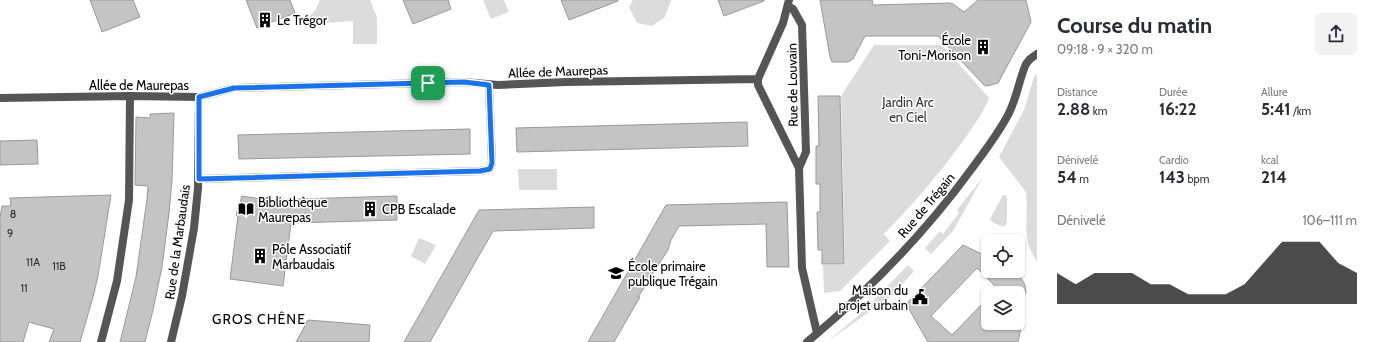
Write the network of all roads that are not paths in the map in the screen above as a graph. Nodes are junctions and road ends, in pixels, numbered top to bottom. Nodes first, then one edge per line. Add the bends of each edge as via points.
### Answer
1 (789, 3) edge
2 (1037, 54) edge
3 (758, 79) junction
4 (489, 85) junction
5 (130, 96) junction
6 (199, 97) junction
7 (0, 98) edge
8 (799, 168) junction
9 (199, 179) junction
10 (817, 333) junction
11 (101, 342) edge
12 (171, 342) edge
13 (807, 342) edge

1 - 3 street, Rue de Louvain
1 - 8 street, Rue de Louvain via 802,25 806,152
2 - 10 street, Rue de Trégain via 1030,59 1024,70 1009,113 952,196 863,292
3 - 4 street, Allée de Maurepas
3 - 8 street, Rue de Louvain via 758,85
4 - 6 street, Allée de Maurepas via 464,82 234,88
4 - 9 street via 492,163 490,169
5 - 6 street, Allée de Maurepas
5 - 7 street, Allée de Maurepas
5 - 11 street via 129,200 117,280
6 - 9 street, Rue de la Marbaudais
8 - 10 street, Rue de Louvain via 802,268
9 - 12 street, Rue de la Marbaudais via 191,245
10 - 13 street, Rue de Trégain

